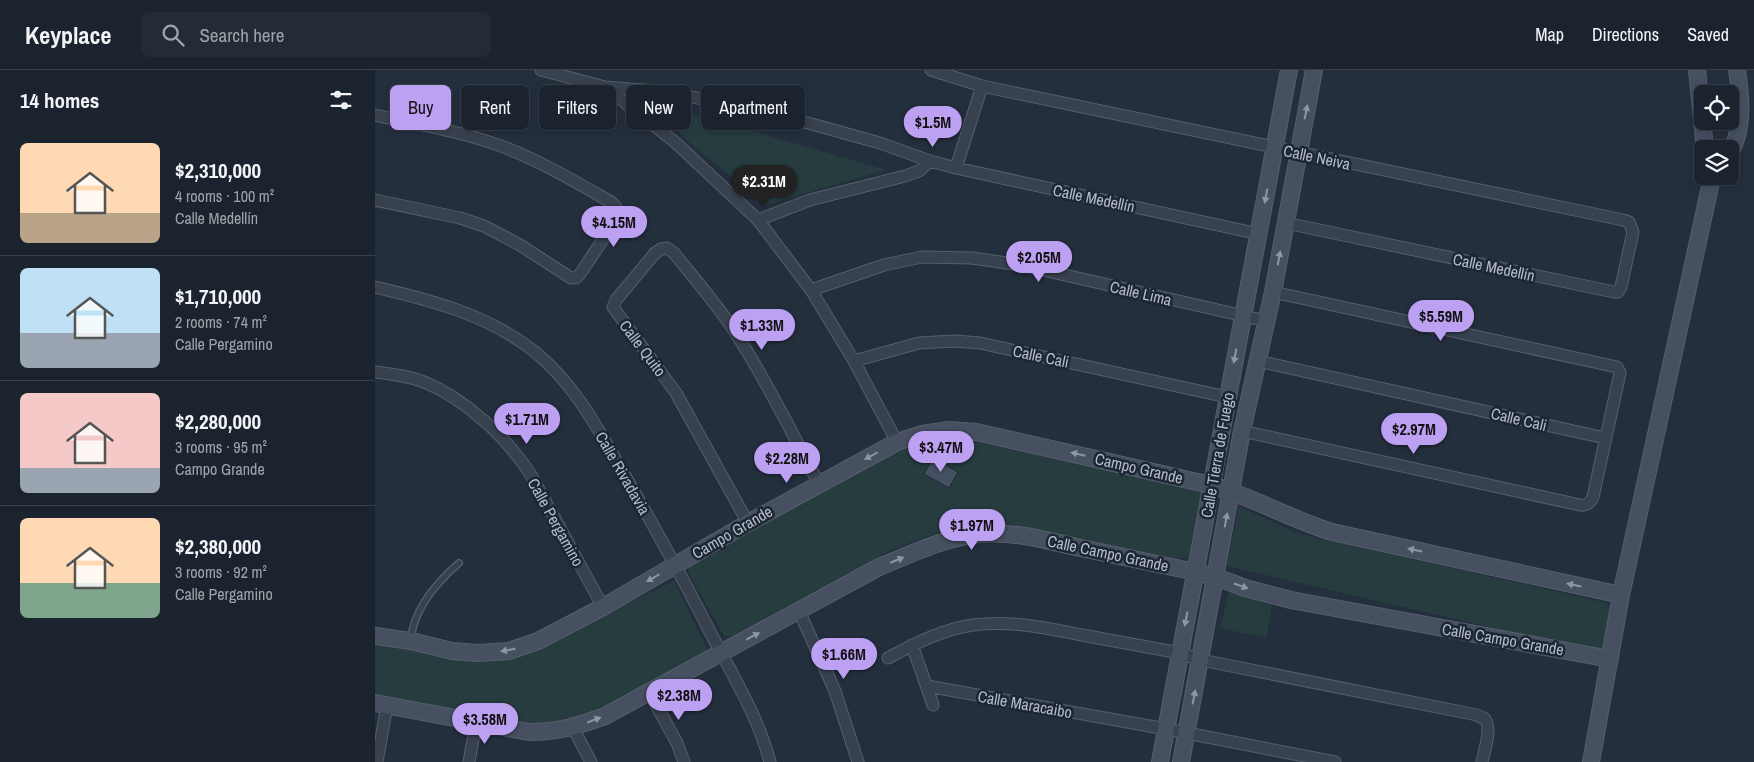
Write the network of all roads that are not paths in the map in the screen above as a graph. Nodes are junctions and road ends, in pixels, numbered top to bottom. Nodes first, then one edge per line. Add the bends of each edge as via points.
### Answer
1 (541, 70) edge
2 (931, 70) edge
3 (1289, 70) edge
4 (1314, 70) edge
5 (1697, 70) edge
6 (1737, 70) edge
7 (597, 85) edge
8 (982, 86) junction
9 (616, 88) edge
10 (616, 96) edge
11 (375, 115) edge
12 (1704, 140) edge
13 (1736, 140) edge
14 (1275, 148) junction
15 (1298, 153) junction
16 (931, 161) junction
17 (956, 168) junction
18 (1709, 185) edge
19 (375, 200) edge
20 (758, 220) junction
21 (1286, 222) junction
22 (1259, 234) junction
23 (375, 287) edge
24 (811, 290) junction
25 (1273, 292) junction
26 (1614, 292) joint
27 (1243, 316) junction
28 (1266, 321) junction
29 (854, 361) junction
30 (1258, 361) junction
31 (375, 372) edge
32 (1227, 397) junction
33 (1242, 431) junction
34 (1605, 438) junction
35 (897, 442) junction
36 (819, 484) junction
37 (1211, 485) junction
38 (1231, 491) junction
39 (748, 523) junction
40 (459, 563) dead end
41 (676, 565) junction
42 (1196, 572) junction
43 (1216, 577) junction
44 (1621, 595) junction
45 (603, 607) junction
46 (799, 611) junction
47 (375, 636) edge
48 (411, 641) junction
49 (912, 645) junction
50 (721, 653) junction
51 (1180, 653) junction
52 (888, 658) dead end
53 (1610, 659) junction
54 (1201, 660) junction
55 (927, 686) junction
56 (649, 692) junction
57 (381, 704) edge
58 (933, 705) dead end
59 (476, 723) junction
60 (573, 728) junction
61 (1166, 729) junction
62 (1188, 733) junction
63 (377, 762) edge
64 (469, 762) edge
65 (591, 762) edge
66 (684, 762) edge
67 (770, 762) edge
68 (858, 762) edge
69 (1160, 762) edge
70 (1181, 762) edge
71 (1335, 762) edge
72 (1482, 762) edge
73 (1591, 762) edge

1 - 7 street
2 - 8 street, Calle Neiva
3 - 14 street
15 -> 4 street
5 - 12 street
6 - 13 street via 1740,114
8 - 14 street, Calle Neiva
8 - 17 street
9 - 16 street, Calle Medellín via 668,92 737,106 880,143
10 - 20 street via 676,144
11 - 19 street via 477,139 512,151 566,176 611,202 619,213 580,274 571,278 484,226
14 - 15 street, Calle Neiva
14 -> 22 street, Calle Tierra de Fuego
15 - 21 street, Calle Tierra de Fuego
15 - 26 street, Calle Neiva via 1629,222 1633,232 1621,287
16 - 17 street, Calle Medellín
16 - 20 street via 919,171 905,176 810,200
17 - 22 street, Calle Medellín
18 - 44 street
20 - 24 street
25 -> 21 street, Calle Tierra de Fuego
21 - 26 street, Calle Medellín
22 - 27 street, Calle Tierra de Fuego
23 - 41 street, Calle Rivadavia via 446,305 477,317 516,337 559,373 584,406
24 - 27 street, Calle Lima via 884,265 922,257 972,258 1021,265
24 - 29 street
25 - 28 street, Calle Tierra de Fuego
25 - 34 street via 1617,367 1620,373
27 - 28 street, Calle Lima
27 -> 32 street, Calle Tierra de Fuego
28 - 30 street, Calle Tierra de Fuego
29 - 32 street, Calle Cali via 919,343 980,343
29 - 35 street
30 - 33 street, Calle Tierra de Fuego
30 - 34 street, Calle Cali
31 - 45 street, Calle Pergamino via 433,387 476,414 501,437 531,475
32 - 37 street, Calle Tierra de Fuego
33 - 34 street via 1585,506 1593,497
33 - 38 street, Calle Tierra de Fuego
35 -> 36 street, Campo Grande
37 -> 35 street, Campo Grande via 976,432 949,430
36 - 39 street, Campo Grande
36 - 39 street, Calle Quito via 753,360 730,325 674,253 667,248 661,249 613,307 676,393
37 - 38 street
37 - 42 street, Calle Tierra de Fuego
43 -> 38 street, Calle Tierra de Fuego
44 -> 38 street via 1332,532
39 - 41 street, Campo Grande
40 - 48 lane via 440,579 428,596 412,629
41 -> 45 street, Campo Grande
41 - 50 street, Calle Rivadavia
42 - 43 street, Calle Campo Grande
46 -> 42 street, Calle Campo Grande via 879,567 922,549 981,534 1032,538
42 -> 51 street, Calle Tierra de Fuego
43 -> 53 street, Calle Campo Grande via 1291,600
43 - 54 street, Calle Tierra de Fuego
44 - 53 street
45 -> 48 street, Campo Grande via 509,651 452,651
50 -> 46 street, Calle Campo Grande
46 - 68 street via 835,691
47 - 48 street, Campo Grande
49 - 51 street via 972,625 1001,623 1028,624
49 - 52 street
49 - 55 street
50 - 56 street, Calle Campo Grande
50 - 67 street, Calle Rivadavia via 754,716
51 - 54 street
51 - 61 street, Calle Tierra de Fuego
53 - 73 street
62 -> 54 street, Calle Tierra de Fuego
54 - 72 street via 1484,718 1489,730
55 - 58 street
55 - 61 street, Calle Maracaibo
60 -> 56 street, Calle Campo Grande via 605,716
56 - 66 street
57 - 59 street, Calle Campo Grande
57 - 63 street
59 - 60 street, Calle Campo Grande via 529,732
59 - 64 street
60 - 65 street
61 - 62 street, Calle Maracaibo
61 - 69 street, Calle Tierra de Fuego
62 - 70 street, Calle Tierra de Fuego
62 - 71 street, Calle Maracaibo

